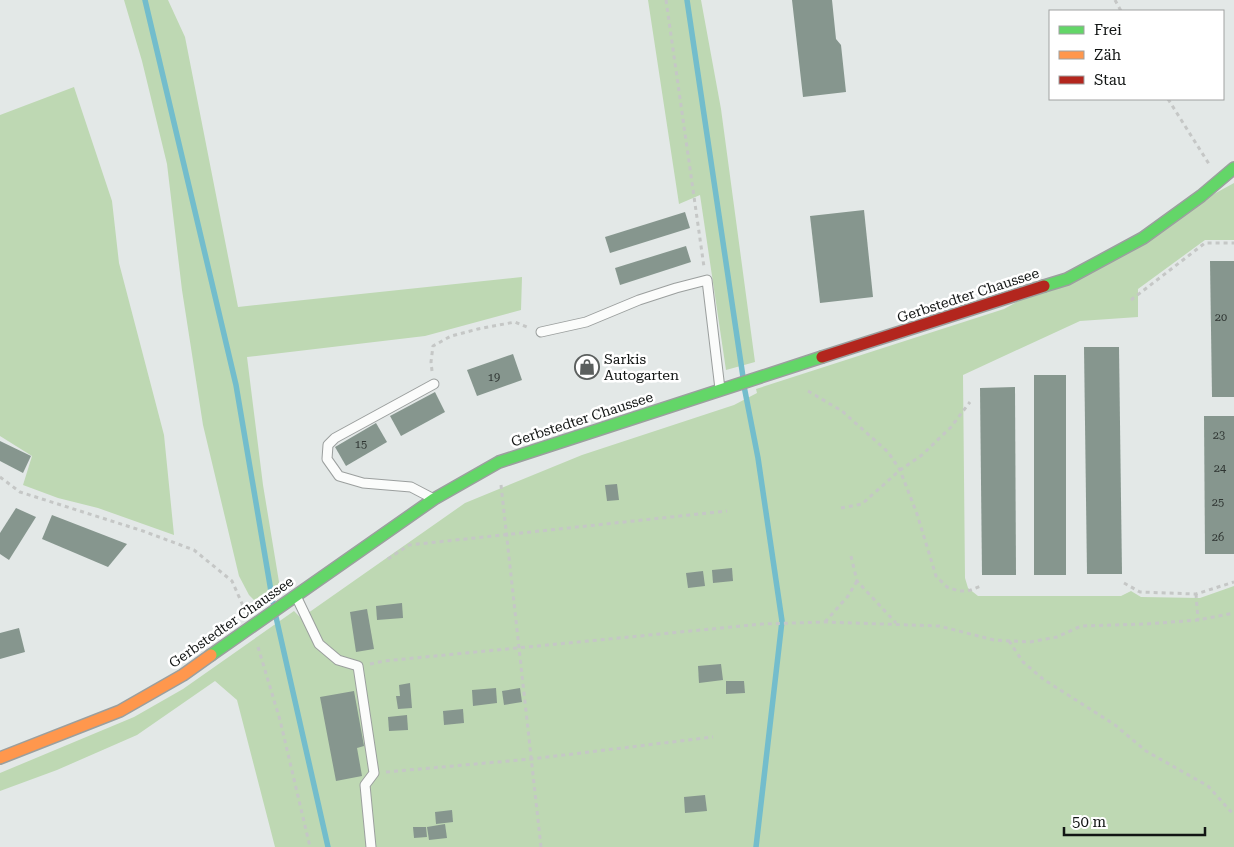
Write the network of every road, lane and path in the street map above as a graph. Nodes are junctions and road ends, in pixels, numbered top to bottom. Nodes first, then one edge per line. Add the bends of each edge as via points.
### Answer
1 (666, 0) edge
2 (1169, 100) edge
3 (1234, 168) edge
4 (1219, 180) junction
5 (1234, 243) edge
6 (707, 280) junction
7 (1131, 300) dead end
8 (541, 332) joint
9 (434, 384) joint
10 (720, 389) junction
11 (808, 391) dead end
12 (970, 402) dead end
13 (499, 462) junction
14 (900, 470) junction
15 (0, 477) edge
16 (434, 499) junction
17 (841, 508) dead end
18 (727, 511) dead end
19 (507, 536) junction
20 (851, 556) dead end
21 (381, 564) dead end
22 (857, 581) junction
23 (1234, 582) edge
24 (1124, 583) dead end
25 (982, 586) dead end
26 (1196, 594) junction
27 (296, 596) junction
28 (1234, 613) edge
29 (1198, 620) junction
30 (824, 622) junction
31 (897, 623) junction
32 (252, 626) junction
33 (1009, 641) junction
34 (519, 648) junction
35 (358, 666) junction
36 (714, 737) dead end
37 (0, 758) edge
38 (531, 759) junction
39 (374, 773) junction
40 (1234, 815) edge
41 (310, 847) edge
42 (371, 847) edge
43 (541, 847) edge

1 - 6 path
2 - 4 path
3 - 4 main road, Gerbstedter Chaussee
4 - 10 main road, Gerbstedter Chaussee via 1143,238 1067,279
5 - 7 path via 1205,243
6 - 8 lane via 639,300 586,322
6 - 10 lane
8 - 9 path via 515,322 451,336 433,346
9 - 16 lane via 335,438 328,445 327,460 339,476 363,483 411,487
10 - 13 main road, Gerbstedter Chaussee
11 - 14 path via 842,411 866,431 888,452
12 - 14 path via 951,427 922,455
13 - 16 main road, Gerbstedter Chaussee
13 - 19 path
14 - 17 path via 862,504
14 - 25 path via 936,576 947,587 958,591
15 - 32 path via 20,492 194,550 232,581
16 - 27 main road, Gerbstedter Chaussee
18 - 19 path
19 - 21 path via 409,545
19 - 34 path
20 - 22 path
22 - 30 path
22 - 31 path
23 - 26 path
24 - 26 path via 1140,592
26 - 29 path
27 - 32 main road, Gerbstedter Chaussee
27 - 35 lane via 318,644 338,660
28 - 29 path
29 - 33 path via 1081,626 1057,637 1030,642
30 - 31 path
30 - 34 path via 646,634
31 - 33 path via 939,626
32 - 37 main road, Gerbstedter Chaussee via 183,675 120,711
32 - 41 path via 280,720
33 - 40 path via 1023,662 1043,679 1115,725 1146,751 1208,786
34 - 35 path
34 - 38 path
35 - 39 lane
36 - 38 path
38 - 39 path
38 - 43 path
39 - 42 lane via 364,785

